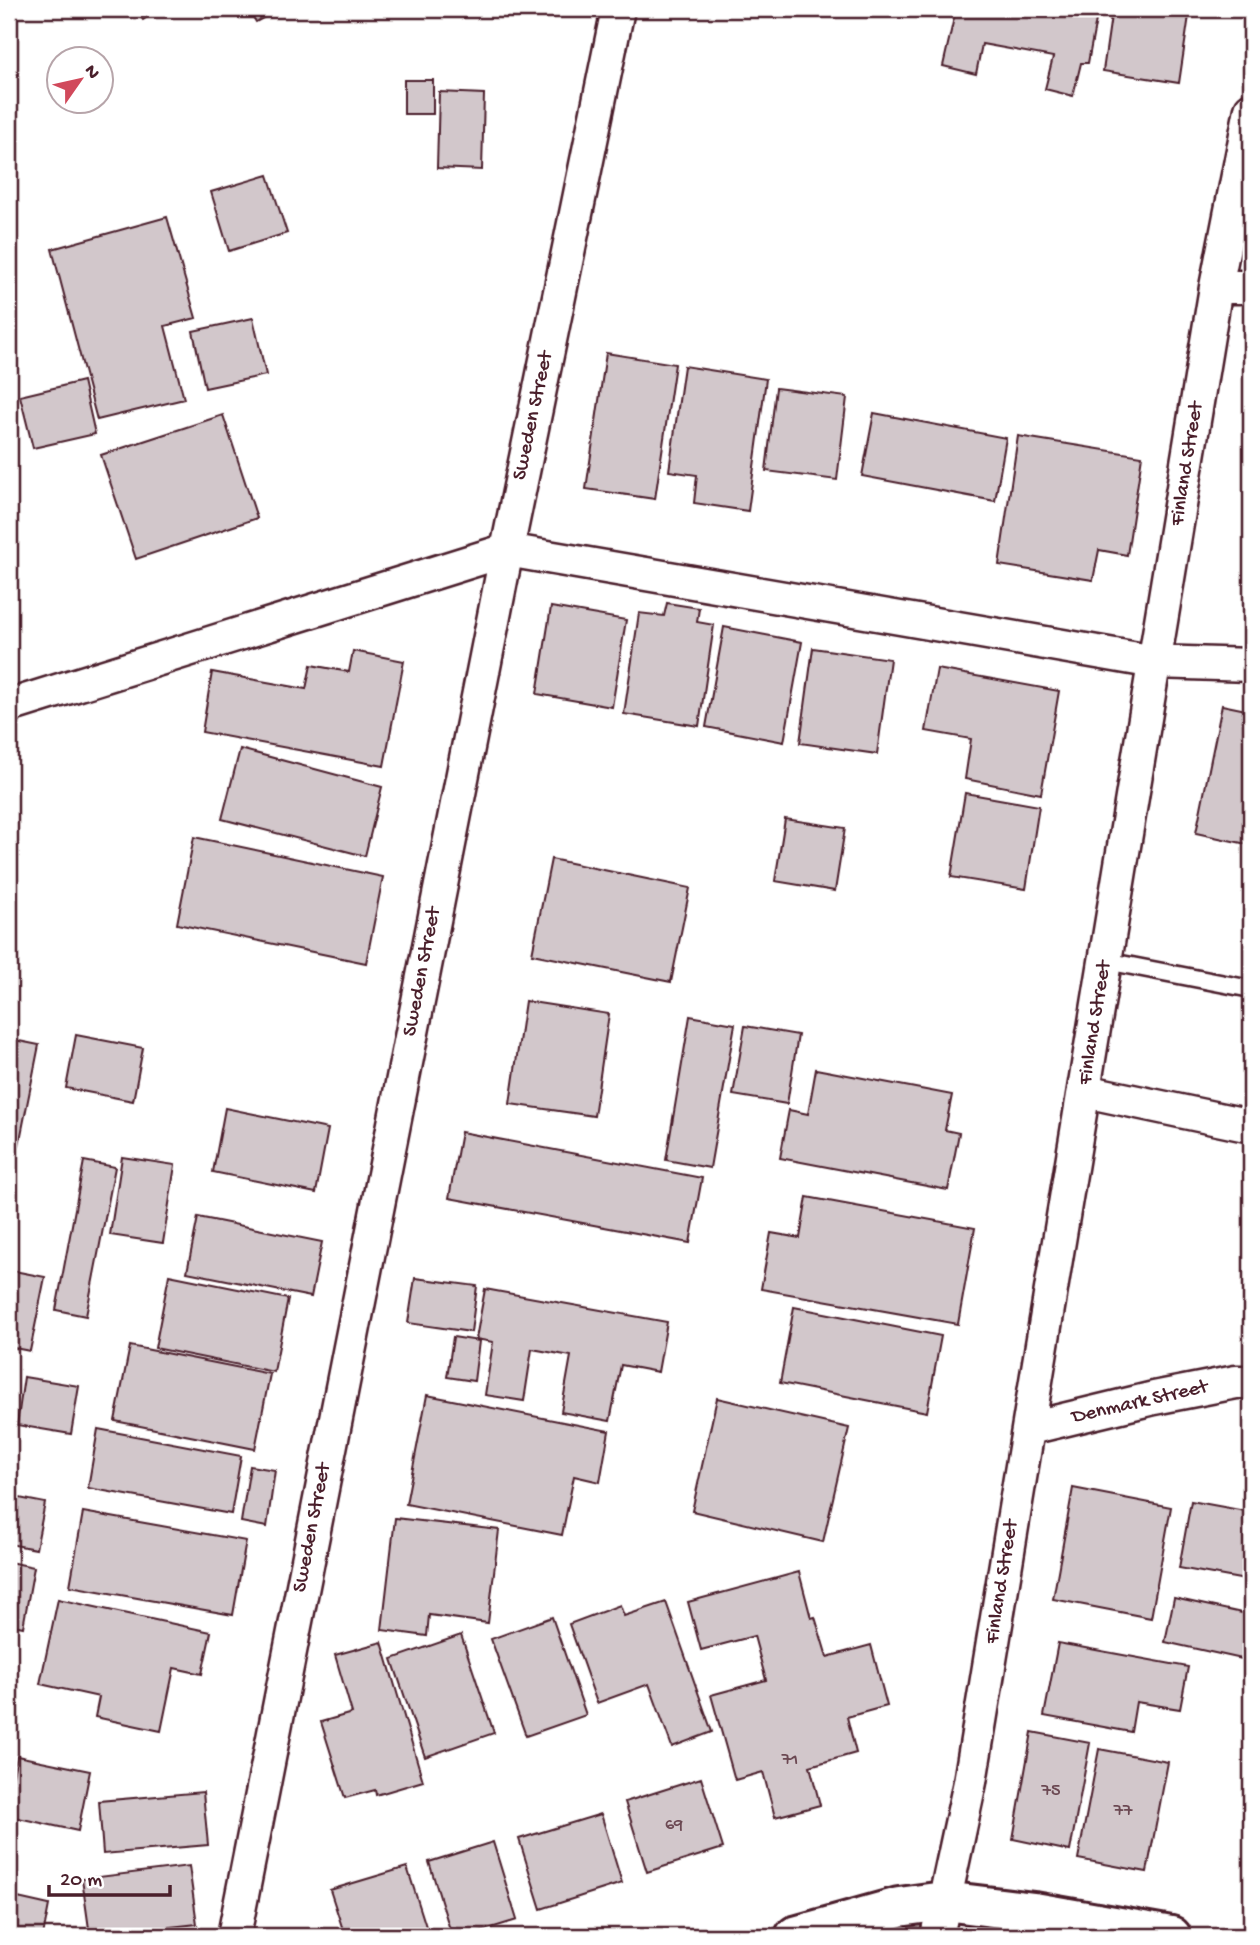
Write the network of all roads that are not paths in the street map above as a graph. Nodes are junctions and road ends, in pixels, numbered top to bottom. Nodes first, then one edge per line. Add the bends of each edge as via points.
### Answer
1 (618, 9) edge
2 (1251, 109) edge
3 (1216, 287) junction
4 (1251, 287) edge
5 (507, 550) junction
6 (1155, 662) junction
7 (1251, 665) edge
8 (9, 706) edge
9 (1106, 961) junction
10 (1251, 989) edge
11 (1085, 1091) junction
12 (1251, 1126) edge
13 (1251, 1382) edge
14 (1030, 1428) junction
15 (940, 1919) edge
16 (234, 1936) edge
17 (795, 1936) edge
18 (1171, 1936) edge

1 - 5 street, Sweden Street
2 - 3 street, Finland Street
3 - 4 street
3 - 6 street, Finland Street
5 - 6 street
5 - 8 street
5 - 16 street, Sweden Street
6 - 7 street
6 - 9 street, Finland Street
9 - 10 lane
9 - 11 street, Finland Street
11 - 12 street
11 - 14 street, Finland Street
13 - 14 street, Denmark Street via 1154,1398
14 - 15 street, Finland Street via 970,1782
15 - 17 street via 899,1907
15 - 18 street via 1034,1912

